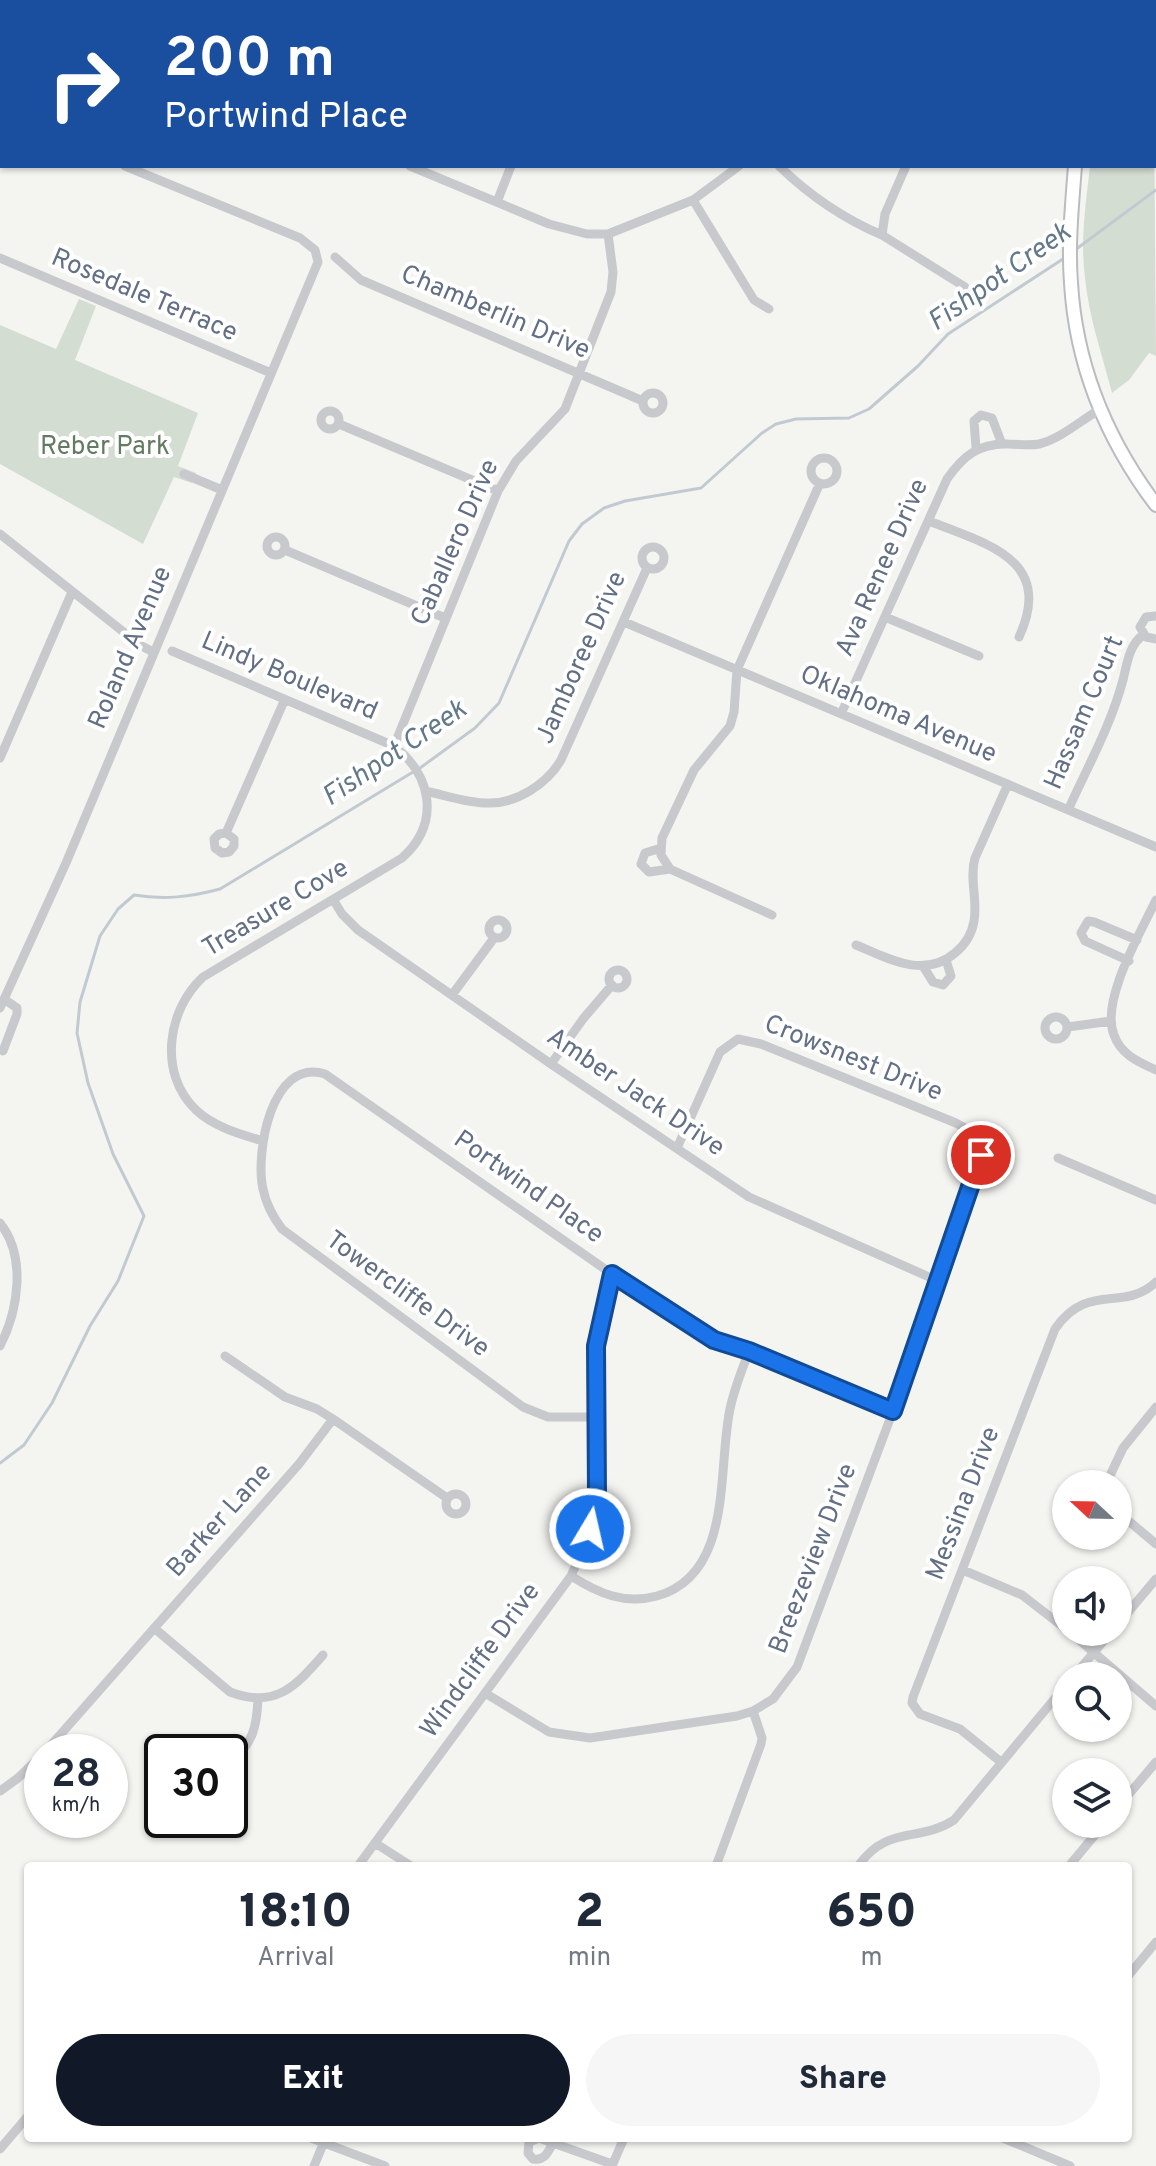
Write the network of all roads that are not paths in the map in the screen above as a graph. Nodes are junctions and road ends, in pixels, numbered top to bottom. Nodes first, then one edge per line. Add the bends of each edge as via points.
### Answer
1 (130, 168) edge
2 (415, 168) edge
3 (510, 168) edge
4 (736, 168) edge
5 (781, 168) edge
6 (905, 168) edge
7 (1075, 168) edge
8 (693, 200) junction
9 (497, 202) junction
10 (608, 234) junction
11 (882, 235) junction
12 (335, 257) dead end
13 (0, 258) edge
14 (965, 287) dead end
15 (769, 309) dead end
16 (271, 373) junction
17 (579, 373) junction
18 (643, 401) dead end
19 (1099, 410) junction
20 (339, 424) dead end
21 (1002, 444) junction
22 (976, 448) junction
23 (184, 474) dead end
24 (820, 483) dead end
25 (222, 490) junction
26 (498, 491) junction
27 (1156, 505) edge
28 (929, 521) junction
29 (0, 534) edge
30 (285, 550) dead end
31 (647, 568) dead end
32 (72, 592) junction
33 (1156, 616) edge
34 (885, 617) junction
35 (445, 618) junction
36 (624, 622) junction
37 (1143, 635) junction
38 (1019, 637) dead end
39 (1156, 639) edge
40 (172, 651) dead end
41 (153, 652) junction
42 (979, 656) dead end
43 (737, 670) junction
44 (285, 699) junction
45 (841, 714) junction
46 (394, 746) junction
47 (0, 758) edge
48 (1008, 784) junction
49 (424, 786) junction
50 (1069, 808) junction
51 (226, 833) dead end
52 (1156, 847) edge
53 (661, 848) junction
54 (670, 869) junction
55 (1156, 900) edge
56 (334, 901) junction
57 (772, 915) dead end
58 (494, 938) dead end
59 (1137, 940) junction
60 (856, 945) dead end
61 (946, 960) junction
62 (1129, 961) junction
63 (923, 966) junction
64 (612, 985) dead end
65 (452, 995) junction
66 (2, 1003) edge
67 (1111, 1021) junction
68 (1068, 1027) dead end
69 (3, 1051) dead end
70 (551, 1064) junction
71 (1156, 1070) edge
72 (977, 1140) joint
73 (263, 1141) junction
74 (677, 1148) junction
75 (1058, 1158) dead end
76 (1156, 1200) edge
77 (0, 1223) edge
78 (612, 1274) junction
79 (938, 1281) junction
80 (1156, 1282) edge
81 (0, 1346) edge
82 (749, 1351) junction
83 (225, 1356) dead end
84 (1156, 1407) edge
85 (893, 1411) junction
86 (596, 1417) junction
87 (333, 1419) junction
88 (1113, 1470) edge
89 (447, 1498) dead end
90 (1132, 1524) edge
91 (1156, 1544) edge
92 (963, 1570) junction
93 (571, 1576) junction
94 (1156, 1579) edge
95 (1132, 1607) edge
96 (1052, 1618) edge
97 (154, 1628) junction
98 (1087, 1646) edge
99 (1099, 1646) edge
100 (1094, 1652) junction
101 (323, 1655) dead end
102 (1086, 1662) edge
103 (485, 1693) junction
104 (258, 1698) junction
105 (1052, 1702) edge
106 (1156, 1706) edge
107 (753, 1711) junction
108 (61, 1734) edge
109 (248, 1744) edge
110 (1001, 1762) junction
111 (1156, 1762) edge
112 (24, 1772) edge
113 (1132, 1790) edge
114 (0, 1791) edge
115 (1092, 1838) edge
116 (375, 1843) junction
117 (361, 1862) edge
118 (405, 1862) edge
119 (717, 1862) edge
120 (861, 1862) edge
121 (1072, 1862) edge
122 (1156, 1942) edge
123 (1132, 1971) edge
124 (24, 2121) edge
125 (324, 2142) joint
126 (622, 2142) edge
127 (1013, 2142) edge
128 (553, 2143) dead end
129 (0, 2149) edge
130 (612, 2165) edge
131 (314, 2166) edge
132 (385, 2166) edge
133 (1070, 2166) edge

1 - 16 street, Roland Avenue via 312,245 317,268
2 - 9 street
3 - 9 street
4 - 8 street
5 - 11 street via 823,202
6 - 11 street via 885,214
7 - 19 main road via 1070,282 1080,345
8 - 10 street
8 - 15 street via 754,300
9 - 10 street via 577,233
10 - 17 street, Caballero Drive via 613,281
11 - 14 street
12 - 17 street, Chamberlin Drive via 361,280
13 - 16 street, Rosedale Terrace
16 - 25 street, Roland Avenue
17 - 18 street, Chamberlin Drive
17 - 26 street, Caballero Drive via 559,417 516,461
19 - 21 street via 1052,439
19 - 27 main road via 1123,458
20 - 26 street
21 - 22 street
21 - 22 street, Ava Renee Drive via 992,418 981,415 974,421
22 - 28 street, Ava Renee Drive via 947,479
23 - 25 street
24 - 43 street
25 - 41 street, Roland Avenue
26 - 35 street, Caballero Drive
28 - 34 street, Ava Renee Drive
28 - 38 street via 998,549 1019,566 1030,599
29 - 32 street
30 - 35 street
31 - 36 street, Jamboree Drive
32 - 41 street
32 - 47 street
33 - 37 street, Hassam Court via 1143,620
34 - 42 street
34 - 45 street, Ava Renee Drive
35 - 46 street, Caballero Drive
36 - 43 street, Oklahoma Avenue
36 - 49 street, Jamboree Drive via 561,760 542,781 520,796 488,803
37 - 39 street, Hassam Court
37 - 50 street, Hassam Court via 1128,657 1117,703
40 - 44 street, Lindy Boulevard
41 - 66 street, Roland Avenue
43 - 45 street, Oklahoma Avenue
43 - 53 street via 730,726 694,770
44 - 46 street, Lindy Boulevard
44 - 51 street
45 - 48 street, Oklahoma Avenue
46 - 49 street, Lindy Boulevard
48 - 50 street, Oklahoma Avenue
48 - 61 street via 972,867 974,922 961,948
49 - 56 street, Treasure Cove via 429,804 417,843
50 - 52 street, Oklahoma Avenue
53 - 54 street
53 - 54 street via 645,853 641,864 649,872
54 - 57 street
55 - 59 street
56 - 65 street, Amber Jack Drive via 358,930
56 - 73 street, Treasure Cove via 203,977 175,1022 171,1053 184,1095 217,1123
58 - 65 street
59 - 62 street
59 - 62 street via 1088,921 1081,933 1085,941
60 - 63 street via 907,966
61 - 63 street
61 - 63 street via 951,976 943,985 933,982
62 - 67 street via 1113,999
64 - 70 street
65 - 70 street, Amber Jack Drive
66 - 69 street, Roland Avenue via 17,1008
67 - 68 street
67 - 71 street via 1114,1037 1127,1055
70 - 74 street, Amber Jack Drive
72 - 74 street, Crowsnest Drive via 956,1123 738,1039 720,1052
72 - 79 street, Breezeview Drive via 979,1164
73 - 78 street, Portwind Place via 269,1112 291,1081 307,1072 325,1074
73 - 86 street, Towercliffe Drive via 263,1191 273,1217 293,1239 523,1407 548,1417
74 - 79 street, Amber Jack Drive via 759,1203
75 - 76 street
77 - 81 street via 16,1267 11,1320
78 - 82 street, Portwind Place via 714,1340
78 - 86 street, Windcliffe Drive via 596,1346
79 - 85 street, Breezeview Drive
80 - 92 street, Messina Drive via 1134,1296 1084,1303 1055,1329
82 - 85 street, Portwind Place
82 - 93 street via 730,1410 716,1524 702,1564 676,1588 642,1599 613,1598
83 - 87 street via 285,1397
84 - 88 street
85 - 107 street, Breezeview Drive via 797,1667 773,1699
86 - 93 street, Windcliffe Drive via 595,1508
87 - 89 street
87 - 97 street, Barker Lane
90 - 91 street
92 - 96 street via 1022,1595
92 - 110 street, Messina Drive via 912,1703 920,1714 960,1729
93 - 103 street, Windcliffe Drive
94 - 95 street
97 - 104 street via 230,1692
97 - 108 street, Barker Lane
98 - 100 street
99 - 100 street
100 - 102 street
100 - 106 street
101 - 104 street via 289,1689
103 - 107 street, Breezeview Drive via 549,1732 579,1738
103 - 116 street, Windcliffe Drive
104 - 109 street
105 - 110 street
107 - 119 street via 761,1744
110 - 120 street via 954,1820 871,1848
111 - 113 street
112 - 114 street, Barker Lane
115 - 121 street
116 - 117 street, Windcliffe Drive
116 - 118 street
122 - 123 street
124 - 129 street
125 - 131 street
125 - 132 street
126 - 130 street
127 - 133 street
128 - 130 street

